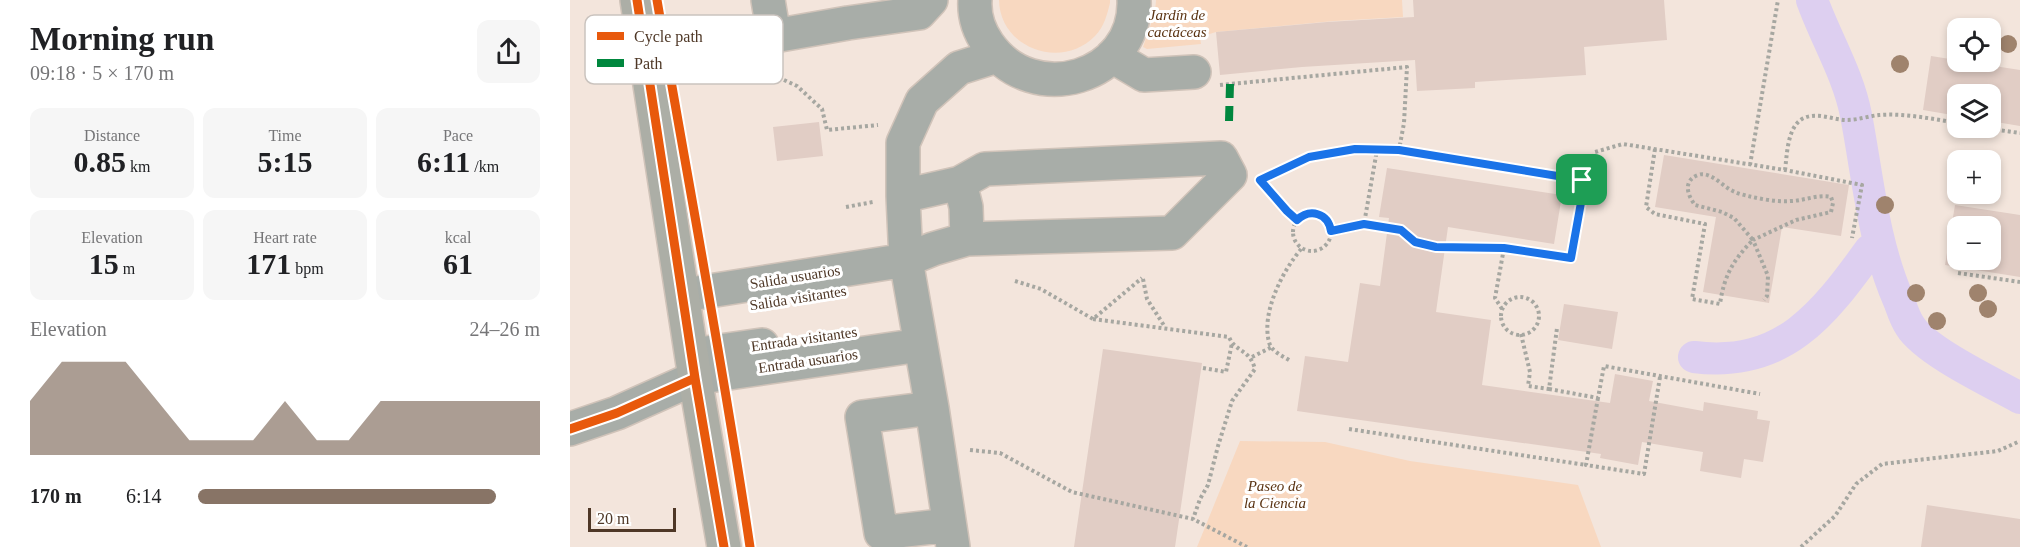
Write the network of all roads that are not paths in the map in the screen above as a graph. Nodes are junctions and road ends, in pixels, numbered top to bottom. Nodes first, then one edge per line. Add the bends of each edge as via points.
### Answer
1 (637, 0) edge
2 (768, 0) edge
3 (930, 0) edge
4 (975, 0) edge
5 (1134, 0) edge
6 (639, 15) edge
7 (770, 15) edge
8 (783, 34) edge
9 (996, 56) junction
10 (1112, 56) junction
11 (1194, 72) road end
12 (650, 84) edge
13 (960, 183) junction
14 (903, 196) junction
15 (967, 239) junction
16 (907, 270) junction
17 (685, 305) junction
18 (919, 334) junction
19 (694, 366) junction
20 (932, 408) junction
21 (570, 429) edge
22 (951, 536) edge
23 (724, 547) edge

1 - 6 main road
2 - 7 street
3 - 8 street via 919,14
4 - 9 street via 982,34
5 - 10 street via 1127,35
9 - 10 street via 1017,71 1042,79 1076,77
9 - 14 street via 959,68 922,101 903,143
10 - 11 street via 1144,75
12 - 17 main road
13 - 14 street
13 - 15 street
13 - 15 street, Salida usuarios via 985,169 1221,158 1230,175 1172,233
14 - 16 street
15 - 16 street, Salida usuarios via 933,249
16 - 17 street, Salida usuarios
16 - 18 street
17 - 19 main road
18 - 19 street, Entrada visitantes
18 - 20 street
19 - 21 street, Entrada visitantes via 617,413
19 - 23 main road
20 - 22 street
20 - 22 street via 862,417 881,533

